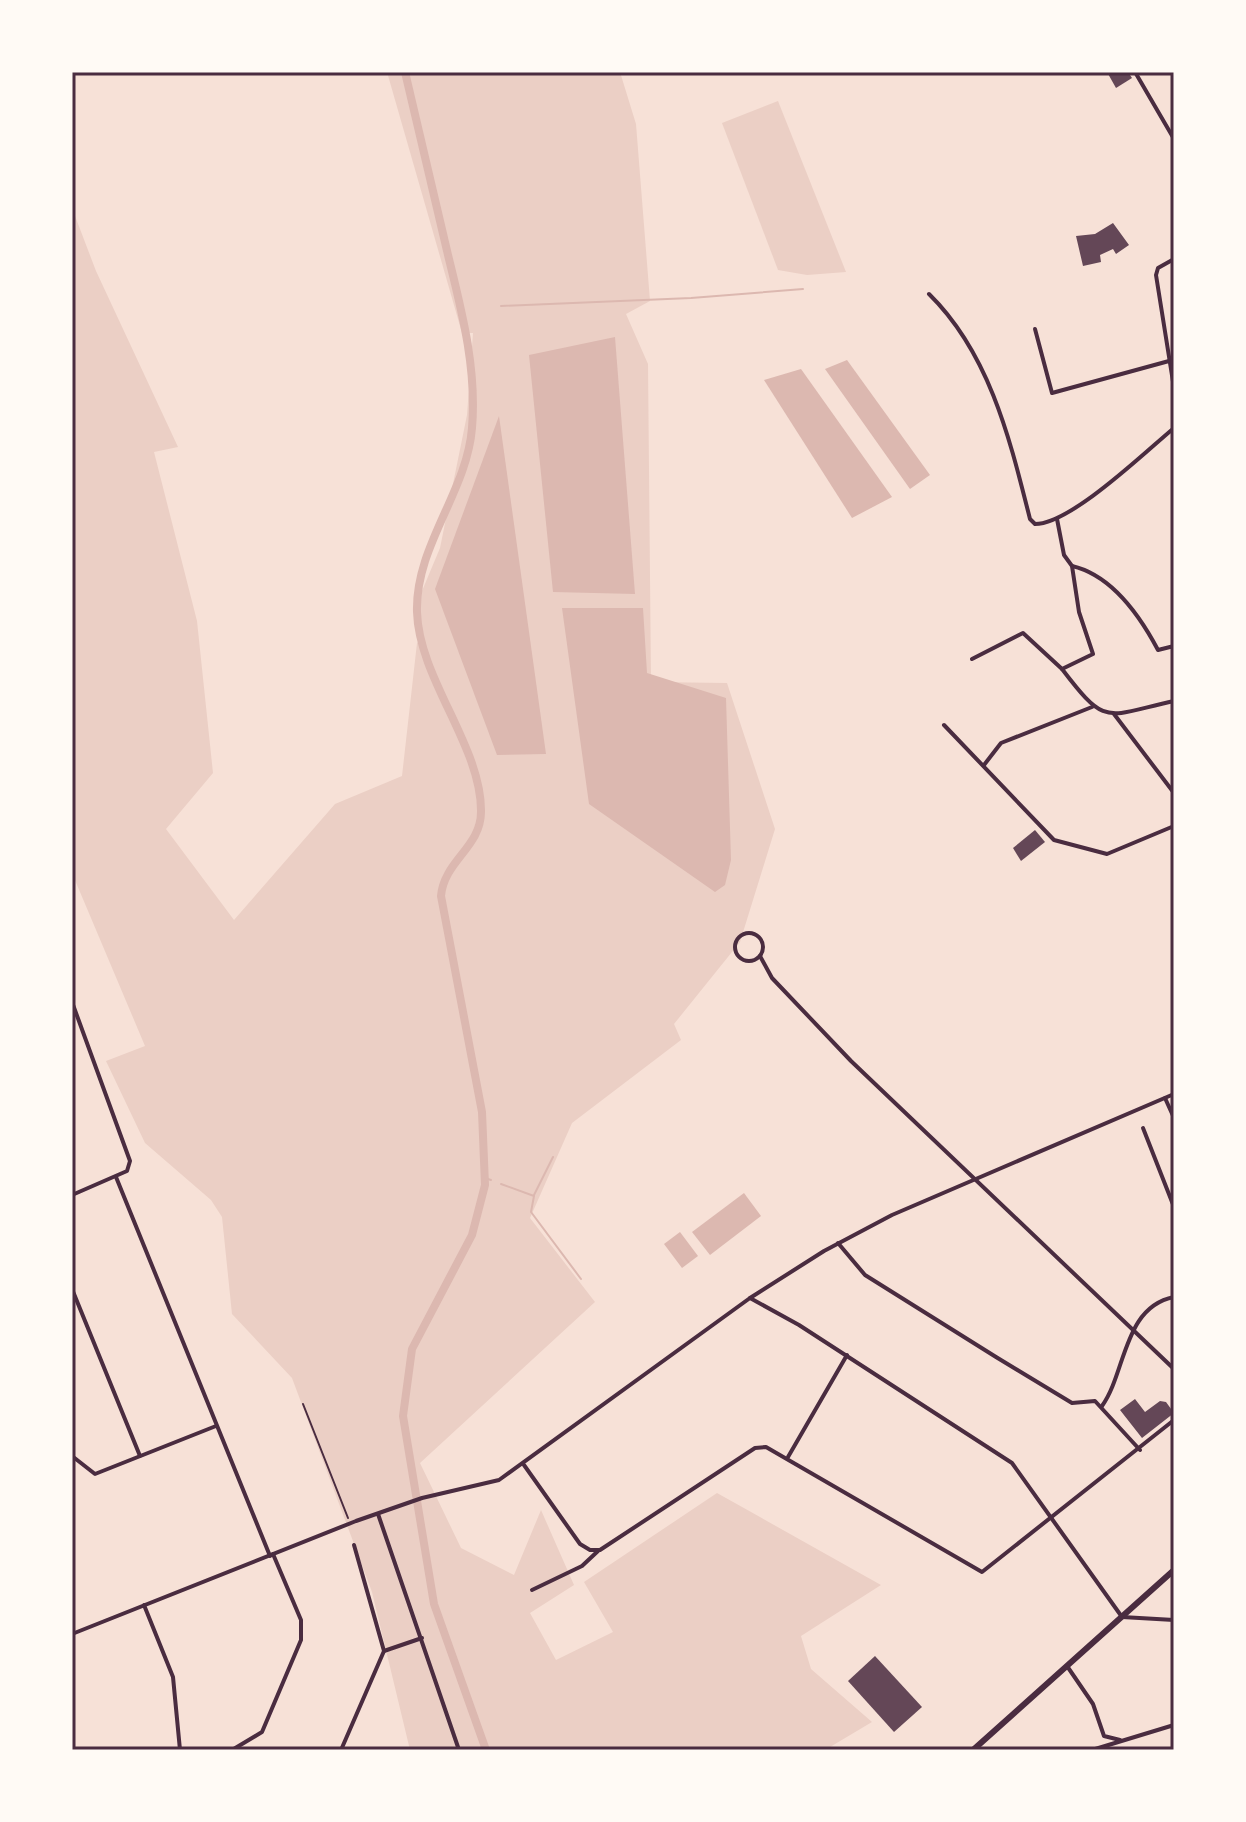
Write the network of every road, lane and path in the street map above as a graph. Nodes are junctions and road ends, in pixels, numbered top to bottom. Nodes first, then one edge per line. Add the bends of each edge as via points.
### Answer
1 (1135, 72) edge
2 (1174, 139) edge
3 (1174, 259) edge
4 (929, 294) dead end
5 (1035, 329) dead end
6 (1169, 361) junction
7 (1174, 388) edge
8 (1174, 428) edge
9 (1057, 519) junction
10 (1072, 566) junction
11 (1174, 646) edge
12 (972, 659) dead end
13 (1062, 669) junction
14 (1174, 701) edge
15 (1092, 707) junction
16 (1114, 714) junction
17 (944, 725) dead end
18 (984, 765) junction
19 (1174, 793) edge
20 (1174, 826) edge
21 (760, 956) junction
22 (72, 1002) edge
23 (1174, 1094) edge
24 (1165, 1098) junction
25 (1174, 1118) edge
26 (1143, 1128) dead end
27 (116, 1177) junction
28 (975, 1180) junction
29 (1174, 1182) edge
30 (1165, 1184) junction
31 (72, 1195) edge
32 (1174, 1207) edge
33 (838, 1243) junction
34 (72, 1289) edge
35 (1174, 1297) edge
36 (750, 1298) junction
37 (1133, 1330) junction
38 (847, 1355) junction
39 (1174, 1369) edge
40 (303, 1404) dead end
41 (1102, 1406) junction
42 (1174, 1420) edge
43 (216, 1426) junction
44 (1140, 1450) junction
45 (72, 1456) edge
46 (140, 1456) junction
47 (788, 1458) junction
48 (524, 1465) junction
49 (378, 1514) junction
50 (1053, 1516) junction
51 (350, 1523) junction
52 (354, 1545) dead end
53 (600, 1550) junction
54 (271, 1555) junction
55 (1174, 1570) edge
56 (532, 1590) dead end
57 (144, 1605) junction
58 (1122, 1617) junction
59 (1174, 1620) edge
60 (72, 1634) edge
61 (422, 1638) junction
62 (384, 1651) junction
63 (1067, 1666) junction
64 (1174, 1725) edge
65 (1120, 1740) junction
66 (180, 1750) edge
67 (232, 1750) edge
68 (341, 1750) edge
69 (459, 1750) edge
70 (973, 1750) edge
71 (1092, 1750) edge

1 - 2 street
3 - 6 street via 1156,275
4 - 9 street via 949,316 997,401 1030,519 1039,524
5 - 6 street via 1052,393
6 - 7 street
8 - 9 street
9 - 10 street via 1064,555
10 - 11 street via 1101,576 1158,650
10 - 13 street via 1079,612 1094,651
12 - 13 street via 1023,633
13 - 15 street
14 - 16 street
15 - 16 street
15 - 18 street via 1001,743
16 - 19 street
17 - 18 street
18 - 20 street via 1054,840 1107,854
21 - 21 street via 759,936 746,933 738,939 739,956 749,961
21 - 28 street via 800,1009
22 - 27 street via 130,1157 127,1171
23 - 24 street
24 - 25 street
24 - 28 street
26 - 30 street
27 - 31 street
27 - 43 street
28 - 33 street
28 - 37 street
29 - 30 street
30 - 32 street
33 - 36 street
33 - 41 street via 865,1275 996,1357 1072,1403 1095,1401
34 - 46 street
35 - 37 street via 1158,1303
36 - 38 street
36 - 48 street
37 - 39 street
37 - 41 street
38 - 47 street
38 - 50 street via 1012,1463
40 - 51 path
41 - 44 street
42 - 44 street
43 - 46 street
43 - 54 street
44 - 50 street
45 - 46 street via 95,1474
47 - 50 street via 982,1572
47 - 53 street via 766,1447 755,1448
48 - 49 street via 482,1485
48 - 53 street via 580,1544
49 - 51 street
49 - 61 street
50 - 58 street
51 - 54 street
52 - 62 street
53 - 56 street via 582,1566
54 - 57 street
54 - 67 street via 301,1620 301,1640 262,1732
55 - 58 main road
57 - 60 street
57 - 66 street via 173,1677
58 - 59 street
58 - 63 main road
61 - 62 street
61 - 69 street
62 - 68 street
63 - 65 street via 1093,1704 1104,1736
63 - 70 main road
64 - 65 street
65 - 71 street

